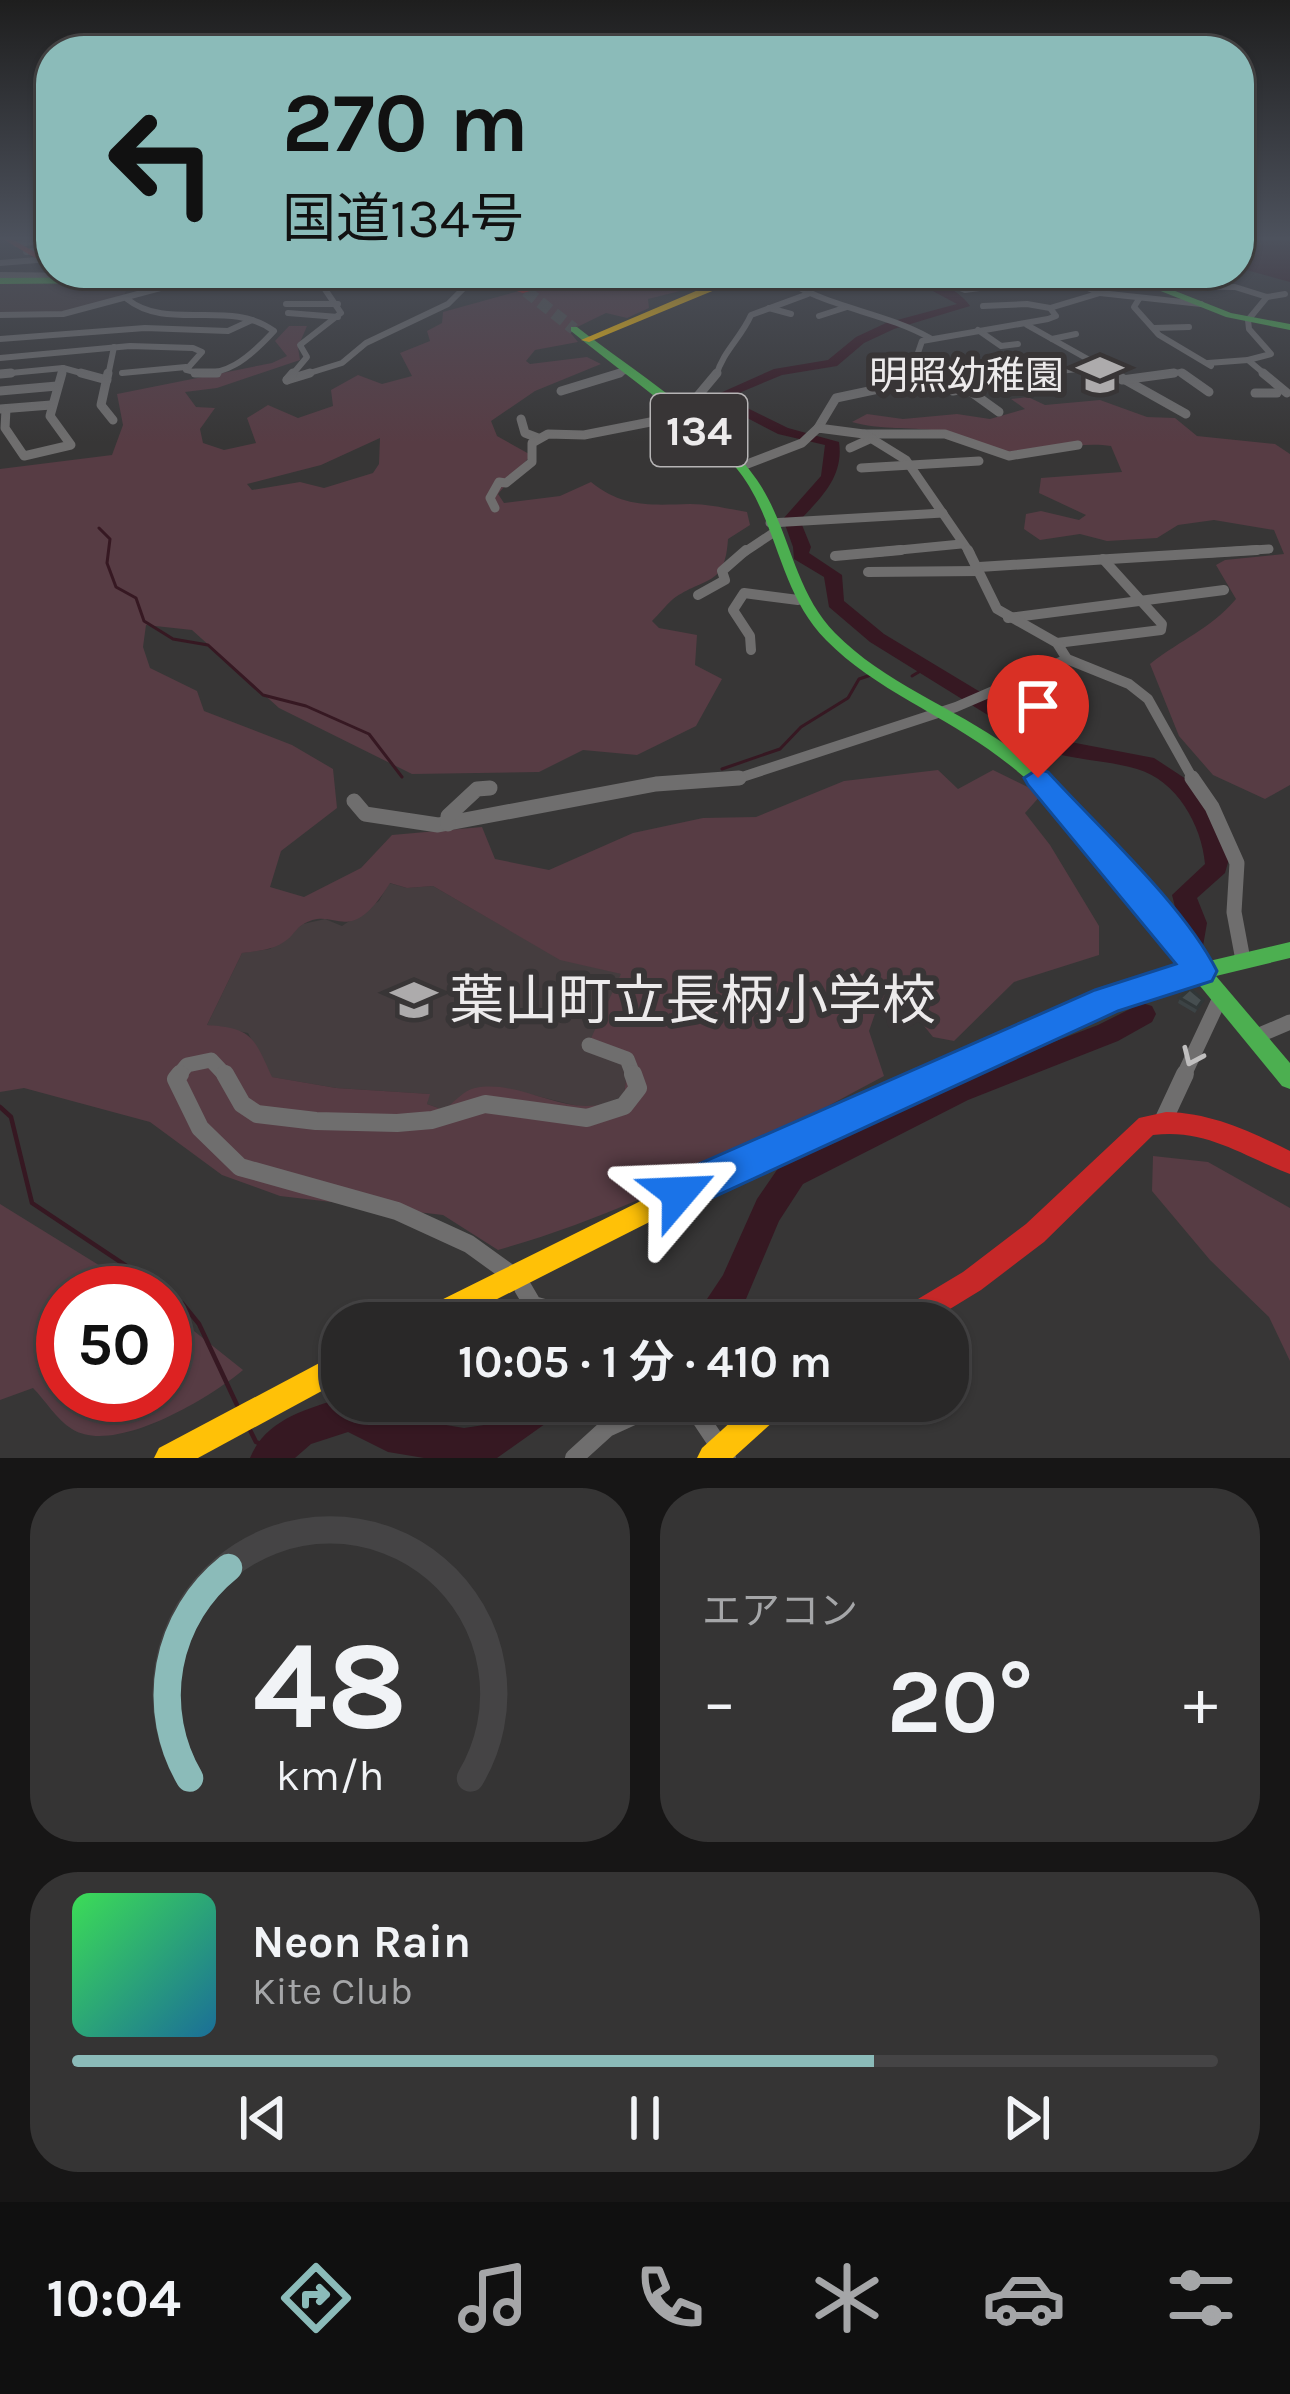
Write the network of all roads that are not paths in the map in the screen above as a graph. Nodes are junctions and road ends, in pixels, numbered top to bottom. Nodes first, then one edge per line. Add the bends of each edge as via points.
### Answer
1 (95, 306) edge
2 (132, 306) edge
3 (312, 306) edge
4 (338, 306) edge
5 (444, 306) edge
6 (658, 306) edge
7 (771, 306) edge
8 (848, 306) joint
9 (1046, 306) edge
10 (1054, 306) edge
11 (1139, 306) edge
12 (1207, 306) edge
13 (1261, 306) edge
14 (768, 307) junction
15 (1050, 308) junction
16 (791, 314) dead end
17 (0, 315) edge
18 (819, 316) dead end
19 (339, 317) junction
20 (253, 320) junction
21 (1249, 320) junction
22 (1027, 326) junction
23 (1189, 327) dead end
24 (1290, 327) edge
25 (1154, 328) junction
26 (978, 330) junction
27 (1076, 334) dead end
28 (930, 338) junction
29 (1051, 339) junction
30 (0, 343) edge
31 (1018, 344) dead end
32 (114, 347) junction
33 (29, 355) junction
34 (0, 358) edge
35 (996, 359) dead end
36 (1248, 360) junction
37 (1208, 363) junction
38 (186, 367) junction
39 (1100, 367) junction
40 (63, 368) junction
41 (917, 370) junction
42 (626, 371) junction
43 (1181, 372) junction
44 (122, 373) dead end
45 (0, 374) edge
46 (106, 380) junction
47 (1121, 380) junction
48 (57, 386) junction
49 (982, 386) dead end
50 (967, 389) junction
51 (1283, 389) edge
52 (0, 391) edge
53 (561, 391) dead end
54 (1210, 392) dead end
55 (1255, 393) dead end
56 (51, 404) junction
57 (3, 409) edge
58 (999, 412) dead end
59 (1186, 414) dead end
60 (681, 416) junction
61 (520, 419) dead end
62 (112, 420) dead end
63 (3, 428) edge
64 (814, 434) junction
65 (868, 436) junction
66 (538, 438) junction
67 (1078, 445) dead end
68 (850, 448) dead end
69 (979, 461) dead end
70 (742, 466) junction
71 (913, 466) junction
72 (861, 468) dead end
73 (496, 508) dead end
74 (944, 513) junction
75 (777, 526) junction
76 (961, 544) junction
77 (1268, 549) dead end
78 (835, 556) dead end
79 (1103, 559) junction
80 (979, 569) junction
81 (868, 572) dead end
82 (1224, 590) dead end
83 (698, 596) dead end
84 (798, 600) junction
85 (1142, 603) junction
86 (1007, 618) junction
87 (1057, 643) junction
88 (751, 650) dead end
89 (1066, 658) junction
90 (944, 712) junction
91 (490, 788) dead end
92 (355, 801) dead end
93 (448, 824) junction
94 (1290, 950) edge
95 (1244, 960) junction
96 (1200, 971) junction
97 (1221, 996) junction
98 (1290, 1022) edge
99 (1255, 1037) junction
100 (589, 1045) dead end
101 (1290, 1079) edge
102 (1164, 1119) junction
103 (1290, 1163) edge
104 (518, 1281) junction
105 (470, 1302) edge
106 (531, 1302) edge
107 (936, 1302) edge
108 (321, 1376) edge
109 (620, 1422) edge
110 (701, 1422) edge
111 (754, 1422) edge
112 (720, 1455) edge
113 (170, 1458) edge
114 (574, 1458) edge

1 - 17 street via 44,317
2 - 20 street
3 - 19 street via 287,308
4 - 19 street
5 - 19 street via 342,363 286,380 307,357 300,345 310,333
6 - 42 main road, 134 via 580,334
7 - 14 street
8 - 18 street
8 - 28 street
9 - 15 street
10 - 15 street
11 - 25 street
12 - 21 main road
13 - 21 street
14 - 16 street
14 - 60 street via 751,315 722,355 716,379
15 - 22 street via 1056,316
20 - 30 street via 227,331 145,328
20 - 38 street via 274,331 233,368 200,375
21 - 24 main road
21 - 36 street via 1271,354
22 - 26 street
22 - 29 street
23 - 25 street
25 - 37 street via 1187,357
26 - 28 street
26 - 31 street via 1001,346
27 - 29 street
28 - 41 street via 920,344
29 - 39 street
30 - 33 street
32 - 33 street
32 - 38 street via 201,351
32 - 46 street
33 - 34 street
35 - 39 street via 1027,374
36 - 37 street
36 - 51 street
37 - 43 street
38 - 44 street
39 - 47 street
40 - 45 street
40 - 46 street
40 - 48 street
41 - 50 street via 953,392
41 - 64 street via 888,387 836,398
42 - 53 street
42 - 60 main road, 134
43 - 47 street
43 - 54 street
46 - 62 street via 101,405
47 - 59 street
48 - 52 street
48 - 56 street
49 - 50 street
50 - 58 street
51 - 55 street
56 - 57 street
56 - 63 street via 68,447 24,456
57 - 63 street
60 - 66 street
60 - 70 main road, 134
61 - 66 street
64 - 65 street
64 - 70 street
65 - 67 street via 945,434 1009,456
65 - 68 street
65 - 71 street
66 - 73 street via 532,461 497,484 490,498
69 - 71 street
70 - 75 main road, 134
71 - 72 street
71 - 74 street
74 - 75 street
74 - 76 street
75 - 83 street
75 - 84 main road, 134
76 - 78 street
76 - 80 street
77 - 79 street
79 - 80 street
79 - 85 street
80 - 81 street
80 - 86 street
82 - 85 street
84 - 88 street via 744,593 734,610
84 - 90 main road, 134 via 854,656
85 - 86 street
85 - 87 street via 1161,630
86 - 87 street
87 - 89 street
89 - 90 street
89 - 95 street via 1148,699 1212,807 1237,863 1234,912
90 - 93 street via 728,782 656,784
90 - 96 main road, 134 via 1055,796
91 - 93 street via 477,789
92 - 93 street via 364,814
94 - 95 main road
95 - 96 main road
96 - 97 main road
96 - 104 main road via 1107,1000 923,1079
97 - 99 main road
97 -> 102 street
98 - 99 street
99 - 101 main road
100 - 104 street via 627,1059 638,1088 620,1108 577,1118 492,1103 423,1122 271,1117 243,1106 211,1060 187,1065 176,1078 192,1112 242,1168 433,1225 477,1246
102 - 103 main road via 1217,1129
102 - 107 main road via 1133,1134 1083,1191 995,1265
104 - 105 main road
104 - 106 street
108 - 113 main road
109 - 114 street
110 - 112 street
111 - 112 main road

